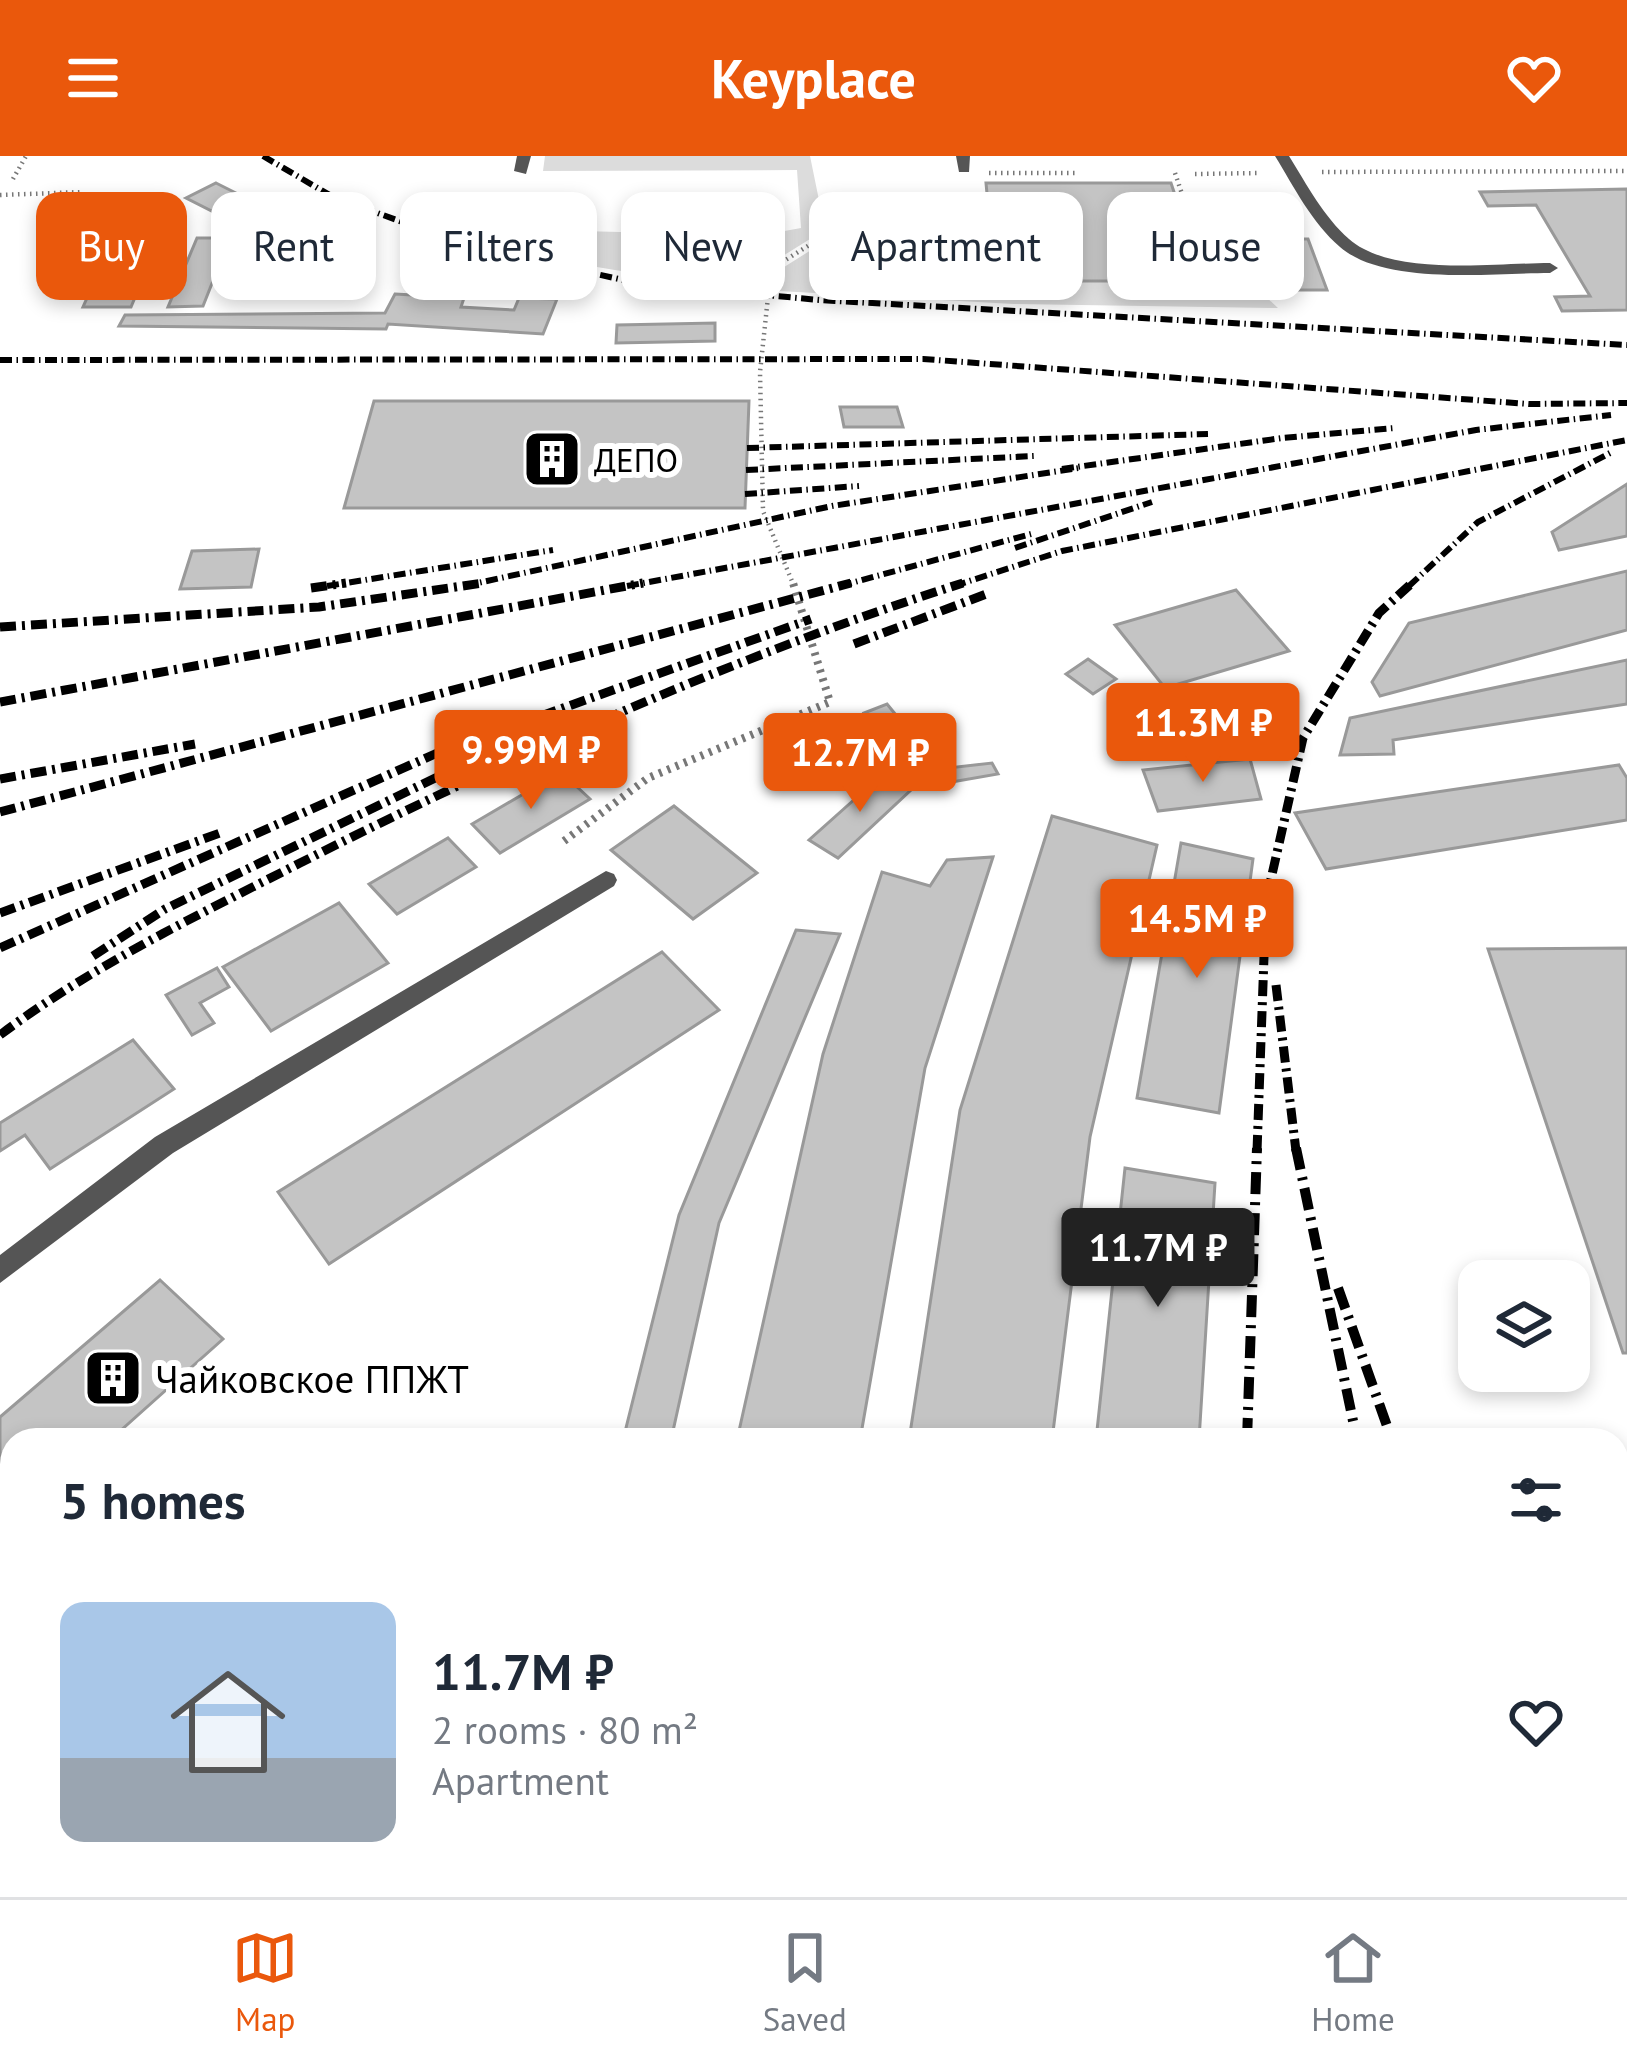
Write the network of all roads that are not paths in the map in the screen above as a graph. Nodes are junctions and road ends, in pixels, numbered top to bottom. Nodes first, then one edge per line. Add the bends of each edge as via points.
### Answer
1 (1282, 156) edge
2 (1550, 268) dead end
3 (606, 880) dead end
4 (0, 1271) edge

1 - 2 lane via 1319,214 1356,252 1386,265
3 - 4 lane via 164,1145

